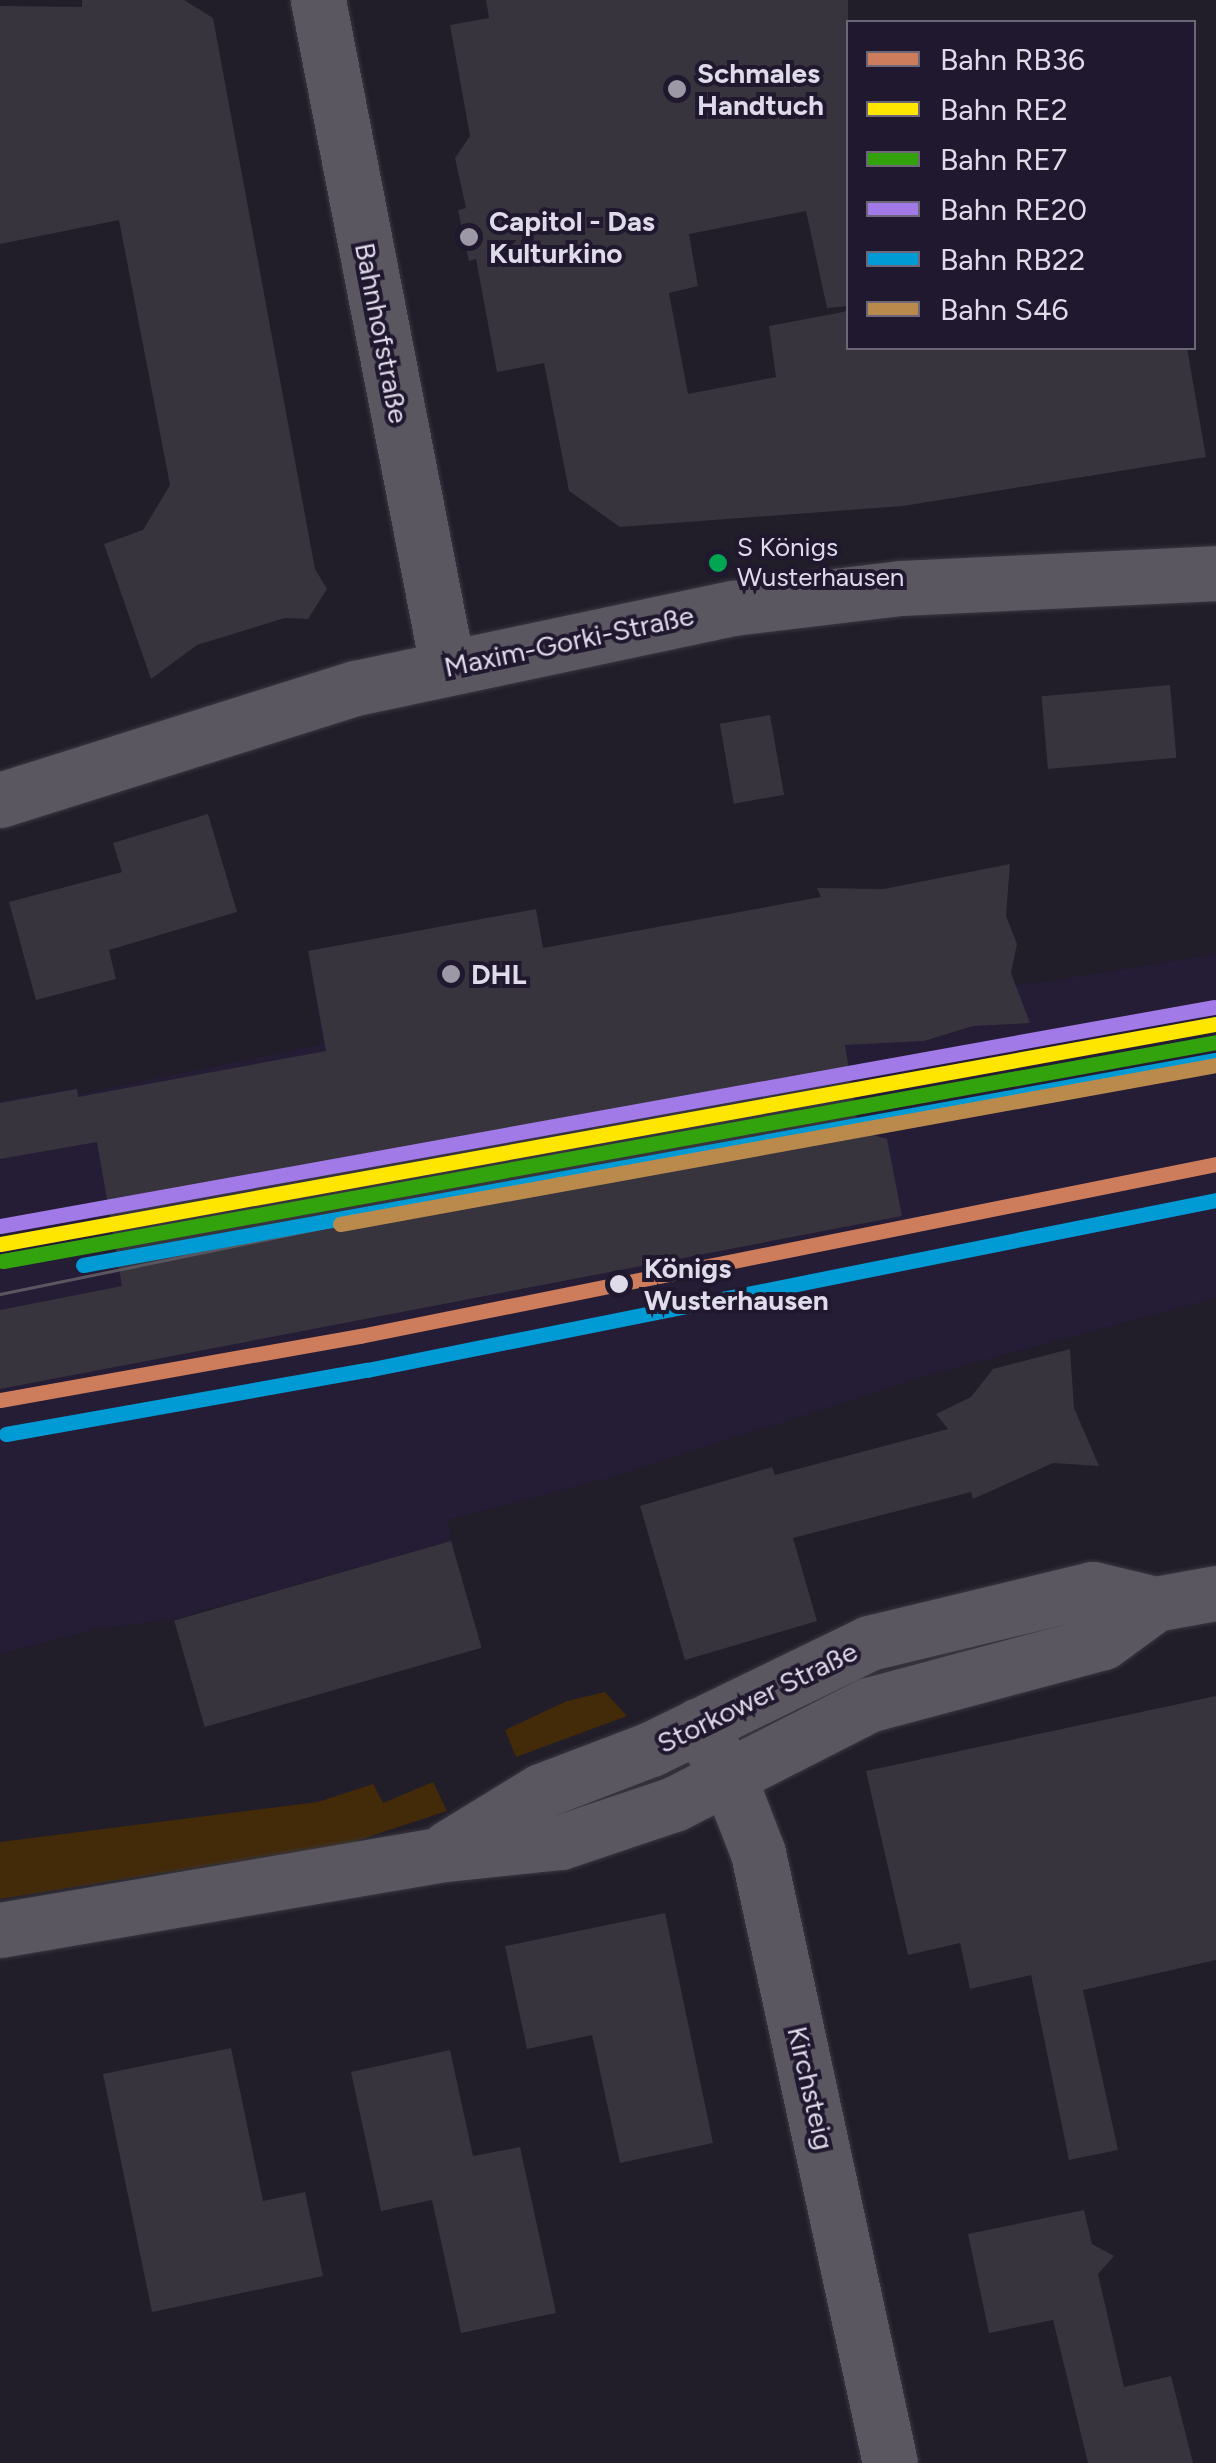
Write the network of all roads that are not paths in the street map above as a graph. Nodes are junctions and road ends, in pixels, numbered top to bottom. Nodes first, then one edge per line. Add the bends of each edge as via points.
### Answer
1 (318, 0) edge
2 (1216, 573) edge
3 (447, 665) junction
4 (0, 800) edge
5 (1216, 1593) edge
6 (1155, 1604) junction
7 (699, 1725) junction
8 (729, 1778) junction
9 (437, 1855) junction
10 (0, 1930) edge
11 (890, 2463) edge

1 - 3 street, Bahnhofstraße
2 - 3 street, Maxim-Gorki-Straße via 801,598
3 - 4 street, Maxim-Gorki-Straße
5 - 6 street, Storkower Straße
6 - 7 street, Storkower Straße via 1093,1589 925,1628 818,1664
6 - 8 street, Storkower Straße via 1103,1642 868,1705
7 - 8 street, Kirchsteig
7 - 9 street, Storkower Straße via 541,1791
8 - 9 street, Storkower Straße via 561,1842
8 - 11 street, Kirchsteig via 758,1853
9 - 10 street, Storkower Straße

